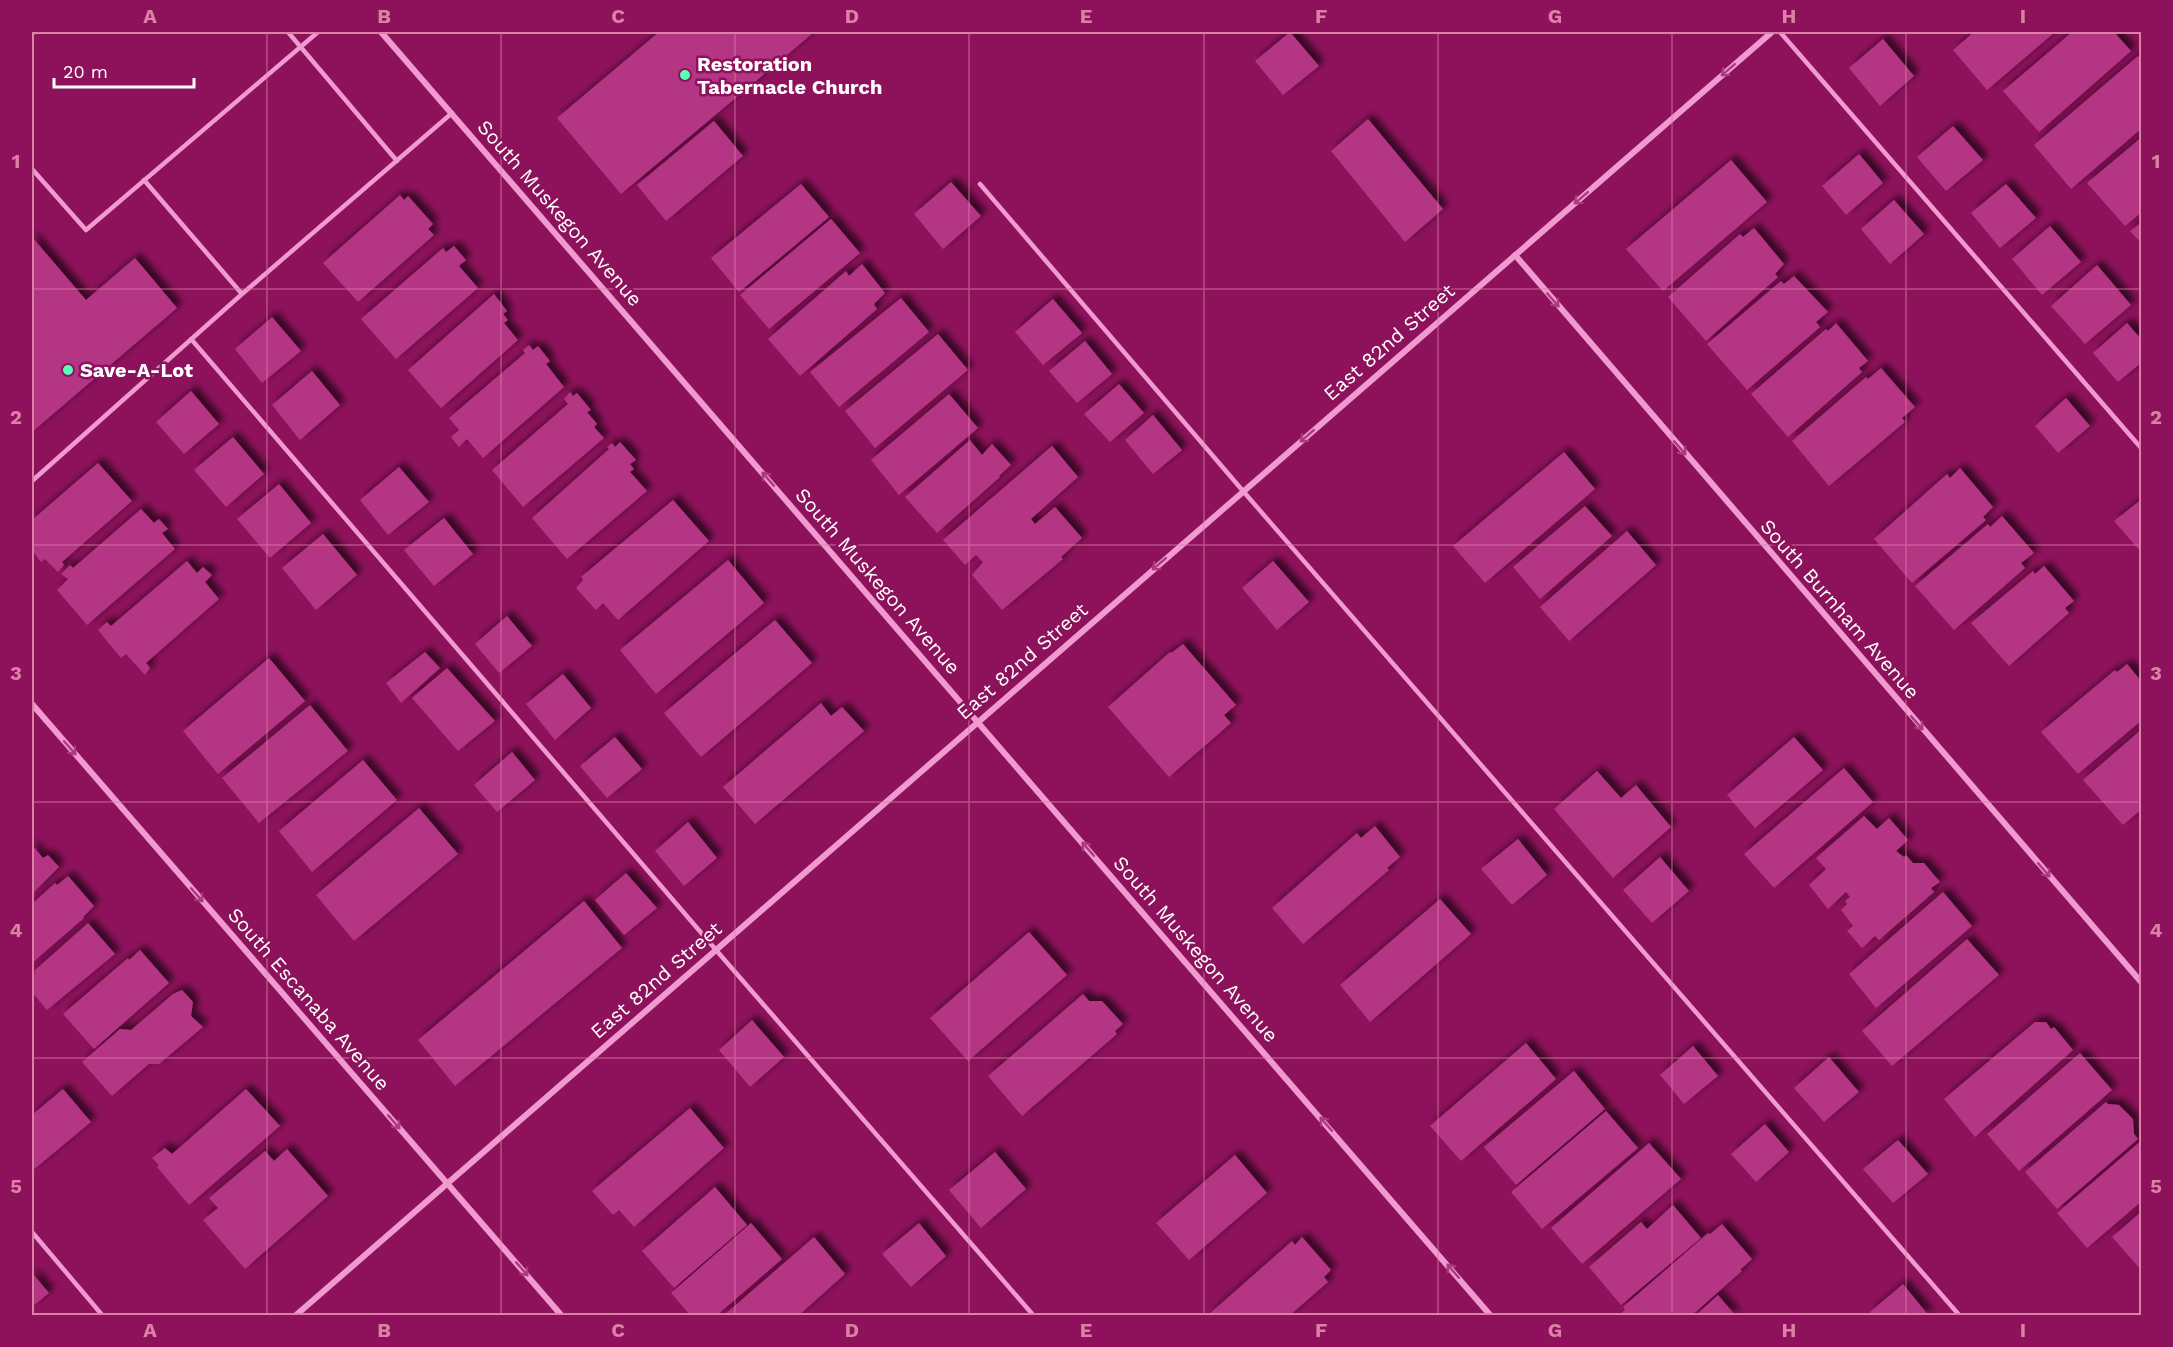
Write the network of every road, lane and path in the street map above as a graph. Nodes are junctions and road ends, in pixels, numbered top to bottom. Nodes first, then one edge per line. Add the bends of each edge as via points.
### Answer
1 (288, 32) edge
2 (318, 32) edge
3 (381, 32) edge
4 (1772, 32) edge
5 (1780, 32) edge
6 (301, 47) junction
7 (452, 114) junction
8 (397, 161) junction
9 (32, 169) edge
10 (144, 180) junction
11 (980, 184) dead end
12 (1515, 255) junction
13 (242, 294) junction
14 (191, 339) junction
15 (2142, 449) edge
16 (32, 481) edge
17 (1243, 491) junction
18 (32, 704) edge
19 (978, 722) junction
20 (716, 950) junction
21 (2142, 983) edge
22 (447, 1184) junction
23 (32, 1232) edge
24 (103, 1316) edge
25 (294, 1316) edge
26 (562, 1316) edge
27 (1034, 1316) edge
28 (1491, 1316) edge
29 (1960, 1316) edge

1 - 6 lane
2 - 6 lane
3 - 7 street, South Muskegon Avenue
4 -> 12 street, East 82nd Street
5 - 15 lane
6 - 8 lane
6 - 10 lane
7 - 8 lane
19 -> 7 street, South Muskegon Avenue
8 - 13 lane
9 - 10 lane via 86,230
10 - 13 lane
11 - 17 lane
12 -> 17 street, East 82nd Street
12 -> 21 street, South Burnham Avenue
13 - 14 lane
14 - 16 lane
14 - 20 lane
17 -> 19 street, East 82nd Street
17 - 29 lane
18 -> 22 street, South Escanaba Avenue
19 - 20 street, East 82nd Street
28 -> 19 street, South Muskegon Avenue
20 - 22 street, East 82nd Street
20 - 27 lane
22 - 25 street, East 82nd Street
22 -> 26 street, South Escanaba Avenue
23 - 24 lane

